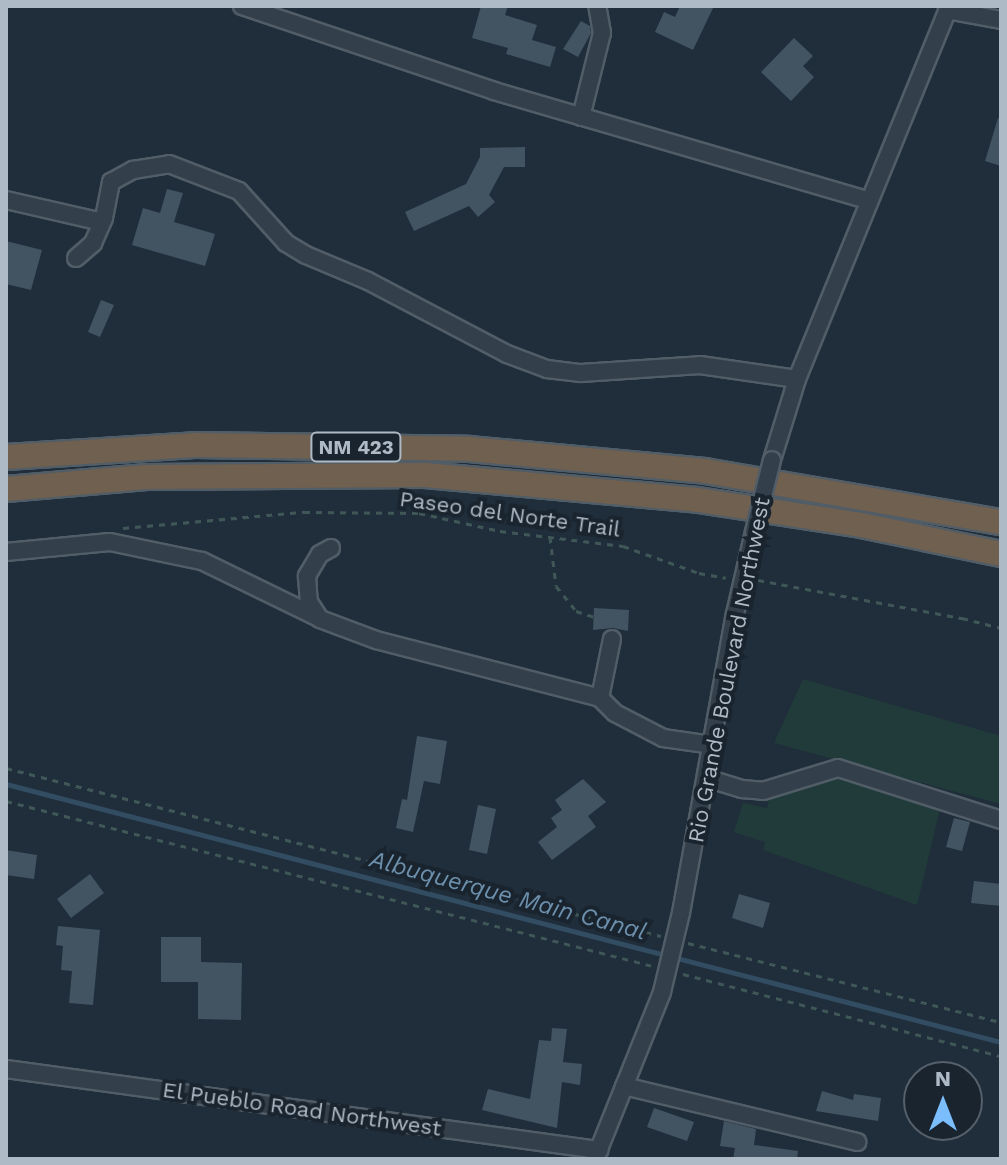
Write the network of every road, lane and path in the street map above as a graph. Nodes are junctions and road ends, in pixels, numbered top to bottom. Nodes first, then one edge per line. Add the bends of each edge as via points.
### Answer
1 (242, 6) edge
2 (596, 7) edge
3 (948, 8) edge
4 (1001, 20) edge
5 (581, 117) junction
6 (6, 200) edge
7 (867, 200) junction
8 (102, 222) junction
9 (76, 258) dead end
10 (797, 379) junction
11 (6, 457) edge
12 (6, 489) edge
13 (1001, 522) edge
14 (115, 528) dead end
15 (550, 537) junction
16 (331, 548) dead end
17 (6, 552) edge
18 (1001, 554) edge
19 (743, 578) junction
20 (594, 617) dead end
21 (320, 619) junction
22 (1001, 628) edge
23 (612, 639) dead end
24 (600, 698) junction
25 (712, 745) junction
26 (6, 768) edge
27 (706, 778) junction
28 (6, 801) edge
29 (1001, 820) edge
30 (674, 944) junction
31 (668, 968) junction
32 (1001, 1022) edge
33 (1001, 1056) edge
34 (6, 1069) edge
35 (624, 1086) junction
36 (857, 1142) dead end
37 (597, 1154) edge

1 - 5 street
2 - 5 street via 602,33
3 - 4 street
3 - 7 street, Rio Grande Boulevard Northwest
5 - 7 street
6 - 8 street
7 - 10 street, Rio Grande Boulevard Northwest
8 - 9 street via 93,243
8 - 10 street via 111,182 133,170 169,164 239,191 286,243 306,255 547,369 581,373 700,365
10 - 19 street, Rio Grande Boulevard Northwest, bridge
11 - 13 highway, NM 423 via 195,445 469,449 705,471
12 - 18 highway, NM 423 via 146,477 425,475 698,500
14 - 15 path, Paseo del Norte Trail via 359,511 419,513
15 - 19 path, Paseo del Norte Trail via 623,546 699,573
15 - 20 path via 556,586 576,611
16 - 21 street via 320,554 307,576 309,602
17 - 21 street via 110,542 202,561
19 - 22 path, Paseo del Norte Trail
19 - 25 street, Rio Grande Boulevard Northwest
21 - 24 street via 376,640
23 - 24 street
24 - 25 street via 615,713 663,738
25 - 27 street, Rio Grande Boulevard Northwest
26 - 30 path
27 - 29 street via 763,791 838,768
27 - 30 street, Rio Grande Boulevard Northwest
28 - 31 path
30 - 31 street, Rio Grande Boulevard Northwest
30 - 32 path
31 - 33 path
31 - 35 street, Rio Grande Boulevard Northwest
34 - 37 street, El Pueblo Road Northwest
35 - 36 street
35 - 37 street, Rio Grande Boulevard Northwest

